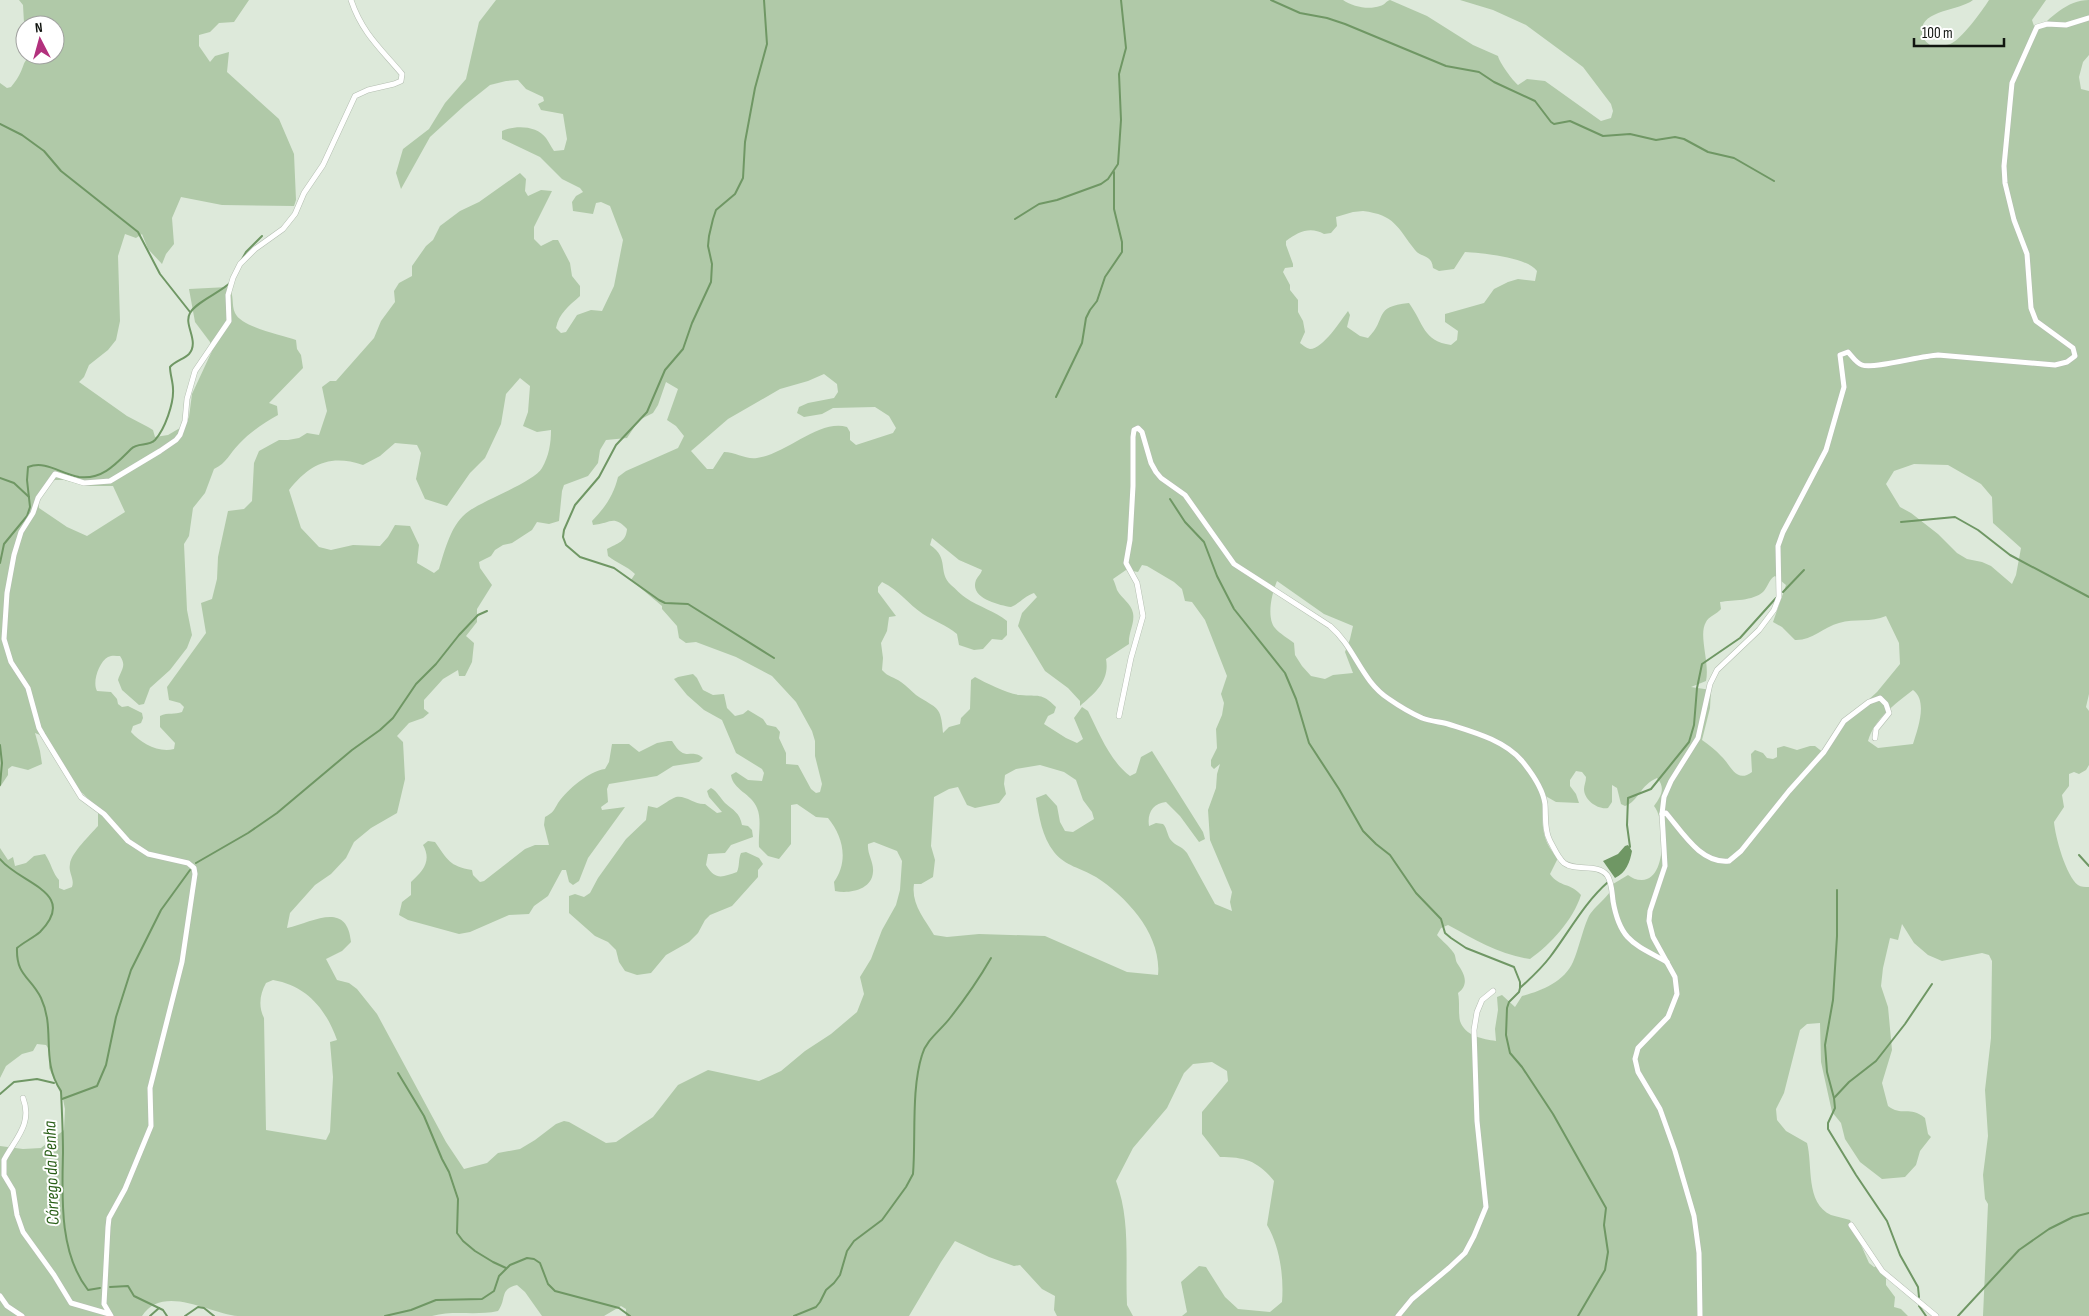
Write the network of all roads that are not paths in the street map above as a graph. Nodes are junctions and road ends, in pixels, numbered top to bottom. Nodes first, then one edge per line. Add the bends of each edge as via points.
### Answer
1 (351, 0) edge
2 (2089, 18) edge
3 (1119, 716) dead end
4 (1875, 738) dead end
5 (1662, 814) junction
6 (1668, 963) junction
7 (1493, 990) dead end
8 (23, 1098) dead end
9 (1850, 1225) dead end
10 (0, 1296) edge
11 (110, 1315) edge
12 (22, 1316) edge
13 (1398, 1316) edge
14 (1700, 1316) edge
15 (1936, 1316) edge

1 - 11 street via 362,27 402,74 401,80 355,96 323,165 295,214 283,229 240,264 228,295 229,321 196,371 180,435 168,447 110,481 84,483 53,475 23,527 8,581 4,639 8,656 28,688 43,735 81,797 104,814 137,848 148,854 188,863 195,874 182,962 150,1088 151,1126 109,1218 104,1304
2 - 5 street via 2066,25 2037,27 2012,84 2004,166 2014,220 2027,254 2031,308 2036,321 2073,348 2075,356 2056,365 1922,356 1869,366 1859,363 1848,352 1840,355 1844,387 1826,450 1778,546 1780,597 1759,630 1717,670 1710,684 1698,738 1671,781 1664,797
3 - 6 street via 1143,616 1137,583 1126,563 1133,486 1133,436 1138,428 1156,472 1186,495 1234,564 1340,634 1365,676 1380,693 1423,718 1494,741 1510,749 1521,760 1544,798 1548,836 1562,861 1569,866 1599,869 1606,874 1617,921 1623,932 1630,941
4 - 5 street via 1876,729 1889,713 1880,698 1869,702 1844,721 1824,752 1729,861 1716,861 1706,856 1666,814
5 - 6 street via 1665,866 1649,921 1653,937
6 - 14 street via 1676,980 1677,998 1668,1017 1638,1048 1636,1065 1660,1109 1676,1151 1694,1216 1699,1253
7 - 13 street via 1482,1000 1476,1012 1474,1030 1477,1121 1486,1207 1465,1253 1412,1299
8 - 11 street via 27,1117 3,1167 14,1193 19,1224 71,1302
9 - 15 street via 1882,1271
10 - 12 street via 7,1306

